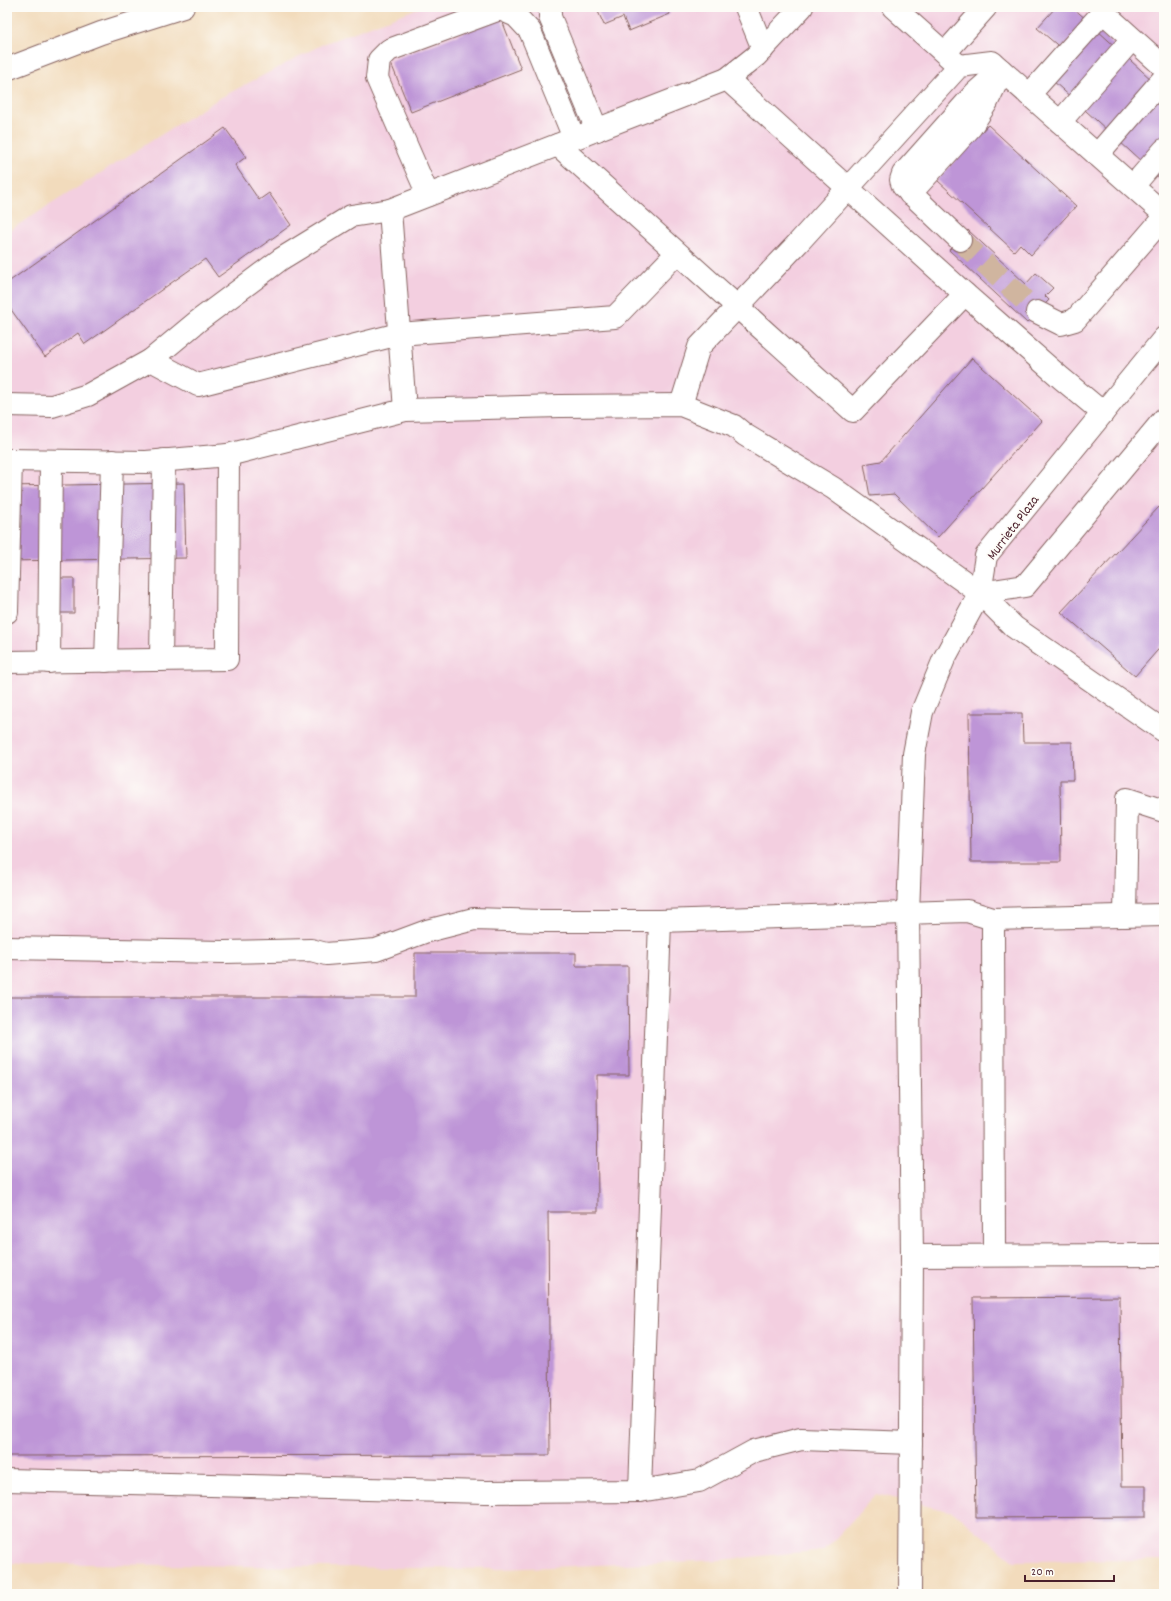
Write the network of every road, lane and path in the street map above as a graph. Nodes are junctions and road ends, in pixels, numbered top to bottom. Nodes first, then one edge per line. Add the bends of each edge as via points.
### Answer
1 (183, 7) edge
2 (550, 7) edge
3 (746, 7) edge
4 (802, 7) edge
5 (893, 7) edge
6 (986, 7) edge
7 (1132, 39) junction
8 (763, 49) junction
9 (952, 60) junction
10 (1164, 67) edge
11 (7, 69) edge
12 (1001, 70) junction
13 (1164, 78) edge
14 (727, 79) junction
15 (1029, 94) junction
16 (1060, 122) junction
17 (597, 130) junction
18 (566, 142) junction
19 (1164, 150) edge
20 (1097, 155) junction
21 (1133, 186) junction
22 (848, 189) junction
23 (428, 196) junction
24 (390, 210) junction
25 (1164, 214) edge
26 (1164, 217) edge
27 (960, 240) tunnel mouth
28 (677, 253) junction
29 (965, 294) junction
30 (737, 307) junction
31 (1037, 312) tunnel mouth
32 (400, 334) junction
33 (1164, 338) edge
34 (151, 360) junction
35 (7, 405) edge
36 (681, 406) junction
37 (405, 410) junction
38 (1103, 413) junction
39 (1164, 419) edge
40 (228, 455) junction
41 (9, 460) edge
42 (51, 460) junction
43 (164, 460) junction
44 (112, 462) junction
45 (980, 593) junction
46 (7, 612) edge
47 (161, 660) junction
48 (106, 661) junction
49 (7, 662) edge
50 (49, 662) junction
51 (1161, 723) edge
52 (1164, 811) edge
53 (908, 913) junction
54 (1164, 915) edge
55 (1125, 916) junction
56 (993, 919) junction
57 (660, 921) junction
58 (7, 948) edge
59 (994, 1255) junction
60 (912, 1256) junction
61 (1164, 1256) edge
62 (911, 1443) junction
63 (7, 1480) edge
64 (640, 1491) junction
65 (910, 1594) edge

1 - 11 main road via 100,33
2 - 17 main road via 550,17
3 - 8 main road
4 - 8 main road
5 - 9 main road
6 - 9 main road
7 - 10 main road
7 - 15 main road via 1103,12
7 - 16 main road
8 - 14 main road
9 - 12 main road via 992,62
9 - 22 main road
12 - 15 main road
12 - 27 main road via 987,102 971,127 910,194
13 - 20 main road
14 - 17 main road
14 - 22 main road
15 - 16 main road
16 - 20 main road
17 - 18 main road
18 - 23 main road
18 - 23 main road via 530,31 516,16 500,9 389,50 379,60 377,78
18 - 28 main road
19 - 21 main road
20 - 21 main road
21 - 25 main road
22 - 29 main road
22 - 30 main road
23 - 24 main road
24 - 32 main road
24 - 34 main road via 351,216 281,259
26 - 31 main road via 1075,320 1061,324
28 - 30 main road
28 - 32 main road via 615,317
29 - 30 main road via 853,411
29 - 38 main road
30 - 36 main road via 699,348
32 - 34 main road via 198,385
32 - 37 main road
33 - 38 main road, Murrieta Plaza
34 - 35 main road via 88,395 52,406
36 - 37 main road
36 - 45 main road via 734,426 833,488
37 - 40 main road
38 - 45 main road, Murrieta Plaza via 986,556
39 - 45 main road via 1025,586
40 - 43 main road
40 - 47 main road via 227,659
41 - 42 main road
41 - 46 main road
42 - 44 main road
42 - 50 main road
43 - 44 main road
43 - 47 main road
44 - 48 main road
45 - 51 main road via 1014,626
45 - 53 main road, Murrieta Plaza via 944,659 922,712 914,754
47 - 48 main road
48 - 50 main road
49 - 50 main road
52 - 55 main road via 1127,799
53 - 56 main road via 967,912
53 - 57 main road
53 - 60 main road, Murrieta Plaza
54 - 55 main road
55 - 56 main road
56 - 59 main road
57 - 58 main road via 474,919 427,931 376,950 326,954 311,950 224,952
57 - 64 main road
59 - 60 main road
59 - 61 main road
60 - 62 main road, Murrieta Plaza
62 - 64 main road via 801,1440 754,1451 699,1481
62 - 65 main road, Murrieta Plaza
63 - 64 main road via 486,1492

